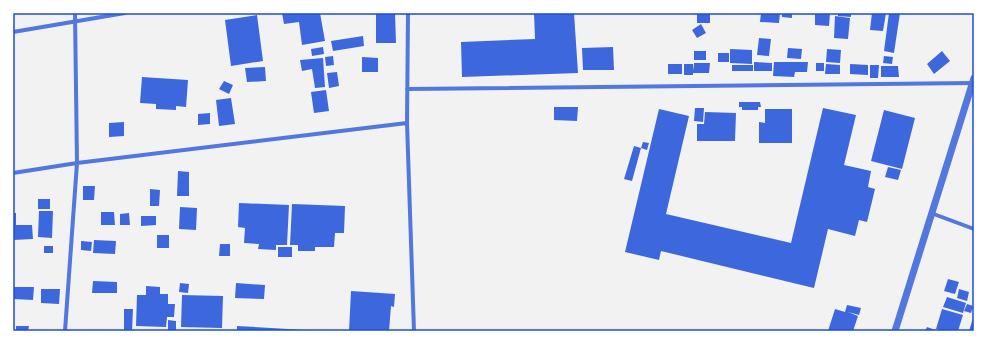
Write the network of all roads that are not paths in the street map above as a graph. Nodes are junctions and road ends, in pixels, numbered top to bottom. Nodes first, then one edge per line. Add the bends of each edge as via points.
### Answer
1 (75, 13) edge
2 (125, 13) edge
3 (408, 13) edge
4 (76, 22) junction
5 (13, 32) edge
6 (974, 81) edge
7 (407, 89) junction
8 (407, 123) junction
9 (77, 163) junction
10 (13, 173) edge
11 (931, 213) junction
12 (974, 229) edge
13 (65, 331) edge
14 (414, 331) edge
15 (895, 331) edge

1 - 4 street
2 - 4 street
3 - 7 street
4 - 5 street
4 - 9 street
6 - 7 street
6 - 11 street
7 - 8 street
8 - 9 street
8 - 14 street
9 - 10 street
9 - 13 street
11 - 12 street
11 - 15 street

